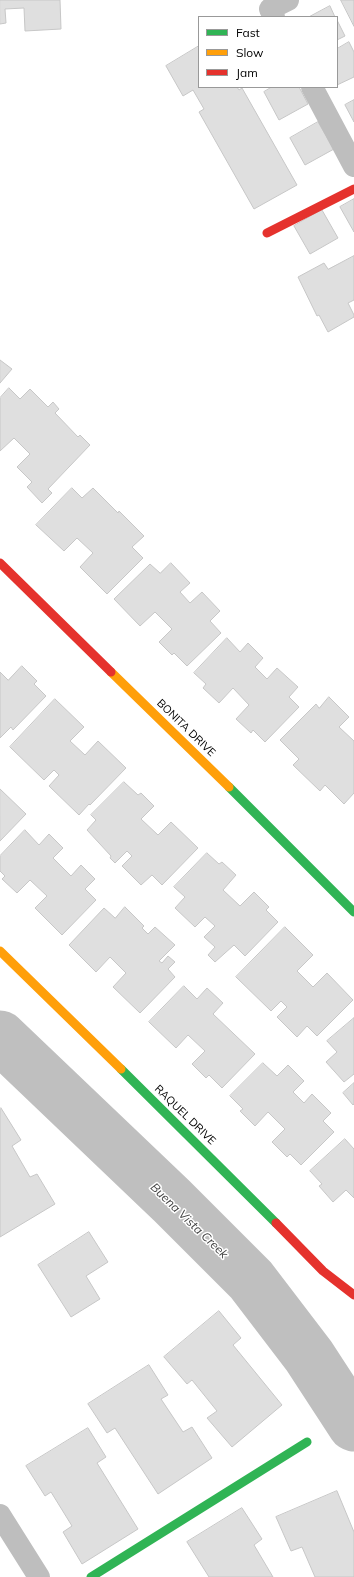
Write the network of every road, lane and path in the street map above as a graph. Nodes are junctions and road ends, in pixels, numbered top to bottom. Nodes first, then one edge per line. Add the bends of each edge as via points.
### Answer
1 (288, 0) edge
2 (274, 16) edge
3 (313, 88) edge
4 (354, 166) edge
5 (354, 189) edge
6 (267, 233) dead end
7 (0, 563) edge
8 (354, 912) edge
9 (0, 951) edge
10 (354, 1294) edge
11 (307, 1442) dead end
12 (0, 1515) edge
13 (39, 1577) edge
14 (91, 1577) edge

1 - 2 street via 270,9
3 - 4 street
5 - 6 street
7 - 8 street, BONITA DRIVE
9 - 10 street, RAQUEL DRIVE via 323,1271
11 - 14 street
12 - 13 street

